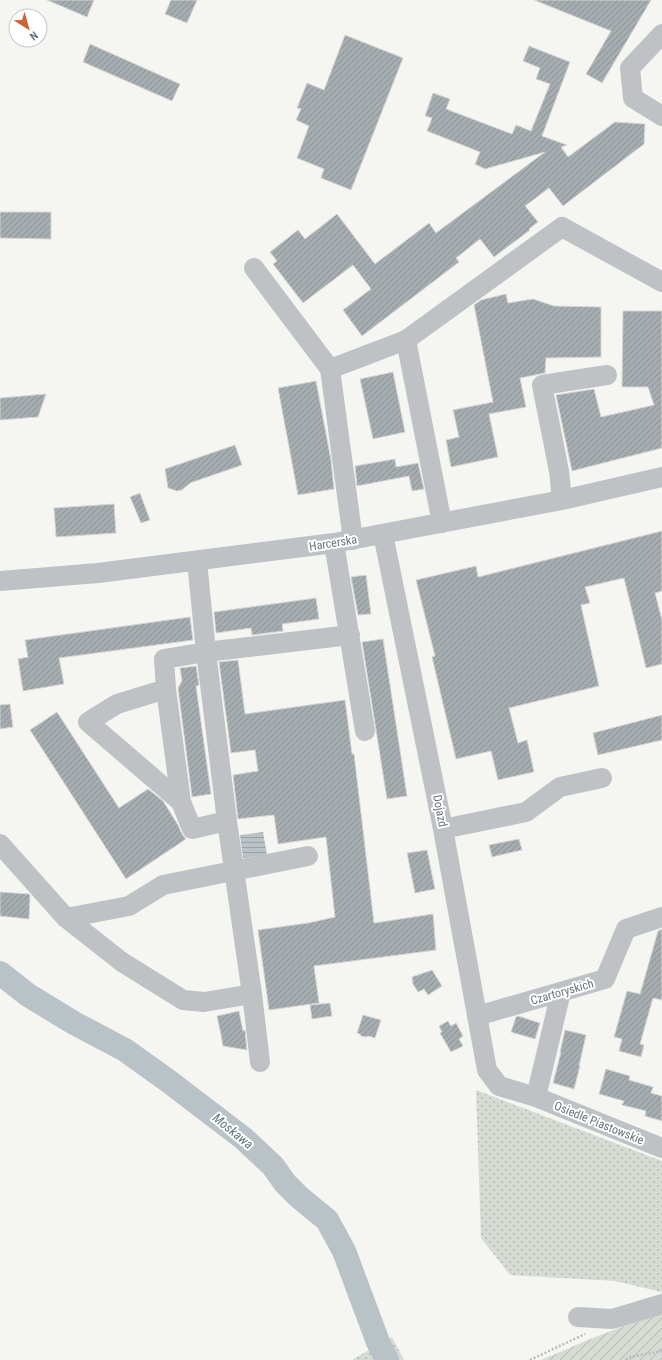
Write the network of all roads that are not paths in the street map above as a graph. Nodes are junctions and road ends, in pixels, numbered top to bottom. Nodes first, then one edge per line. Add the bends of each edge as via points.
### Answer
1 (662, 34) edge
2 (662, 116) edge
3 (254, 268) dead end
4 (662, 282) edge
5 (406, 340) junction
6 (330, 369) junction
7 (607, 375) dead end
8 (662, 477) edge
9 (562, 500) junction
10 (442, 523) junction
11 (383, 534) junction
12 (353, 540) junction
13 (334, 543) junction
14 (197, 561) junction
15 (0, 581) edge
16 (350, 635) junction
17 (206, 652) junction
18 (166, 689) junction
19 (365, 731) dead end
20 (602, 778) dead end
21 (181, 802) junction
22 (227, 821) junction
23 (443, 829) junction
24 (0, 844) edge
25 (308, 856) dead end
26 (234, 871) junction
27 (66, 918) junction
28 (662, 918) edge
29 (561, 992) junction
30 (252, 994) junction
31 (477, 1016) junction
32 (260, 1062) dead end
33 (499, 1086) joint
34 (536, 1097) junction
35 (662, 1148) edge
36 (662, 1304) edge
37 (578, 1317) dead end

1 - 2 street via 630,68 633,98
3 - 6 street
4 - 5 street via 562,227
5 - 6 street
5 - 10 street
6 - 12 street
7 - 9 street via 542,385 559,471
8 - 9 street, Harcerska
9 - 10 street, Harcerska
10 - 11 street, Harcerska
11 - 12 street, Harcerska
11 - 23 street, Dojazd
12 - 13 street, Harcerska
13 - 14 street, Harcerska
13 - 16 street
14 - 15 street, Harcerska
14 - 17 street
16 - 17 street
16 - 19 street
17 - 18 street via 164,659
17 - 22 street
18 - 21 street
18 - 21 street via 117,704 88,722
20 - 23 street via 560,787 526,812
21 - 22 street via 192,829
22 - 26 street
23 - 31 street, Dojazd
24 - 27 street
25 - 26 street
26 - 27 street via 162,885 129,906
26 - 30 street
27 - 30 street via 122,962 183,1000 204,1002
28 - 29 street, Czartoryskich via 626,929 605,979
29 - 31 street, Czartoryskich
29 - 34 street
30 - 32 street
31 - 33 street, Dojazd via 487,1070
33 - 34 street, Osiedle Piastowskie
34 - 35 street, Osiedle Piastowskie
36 - 37 street via 612,1319

